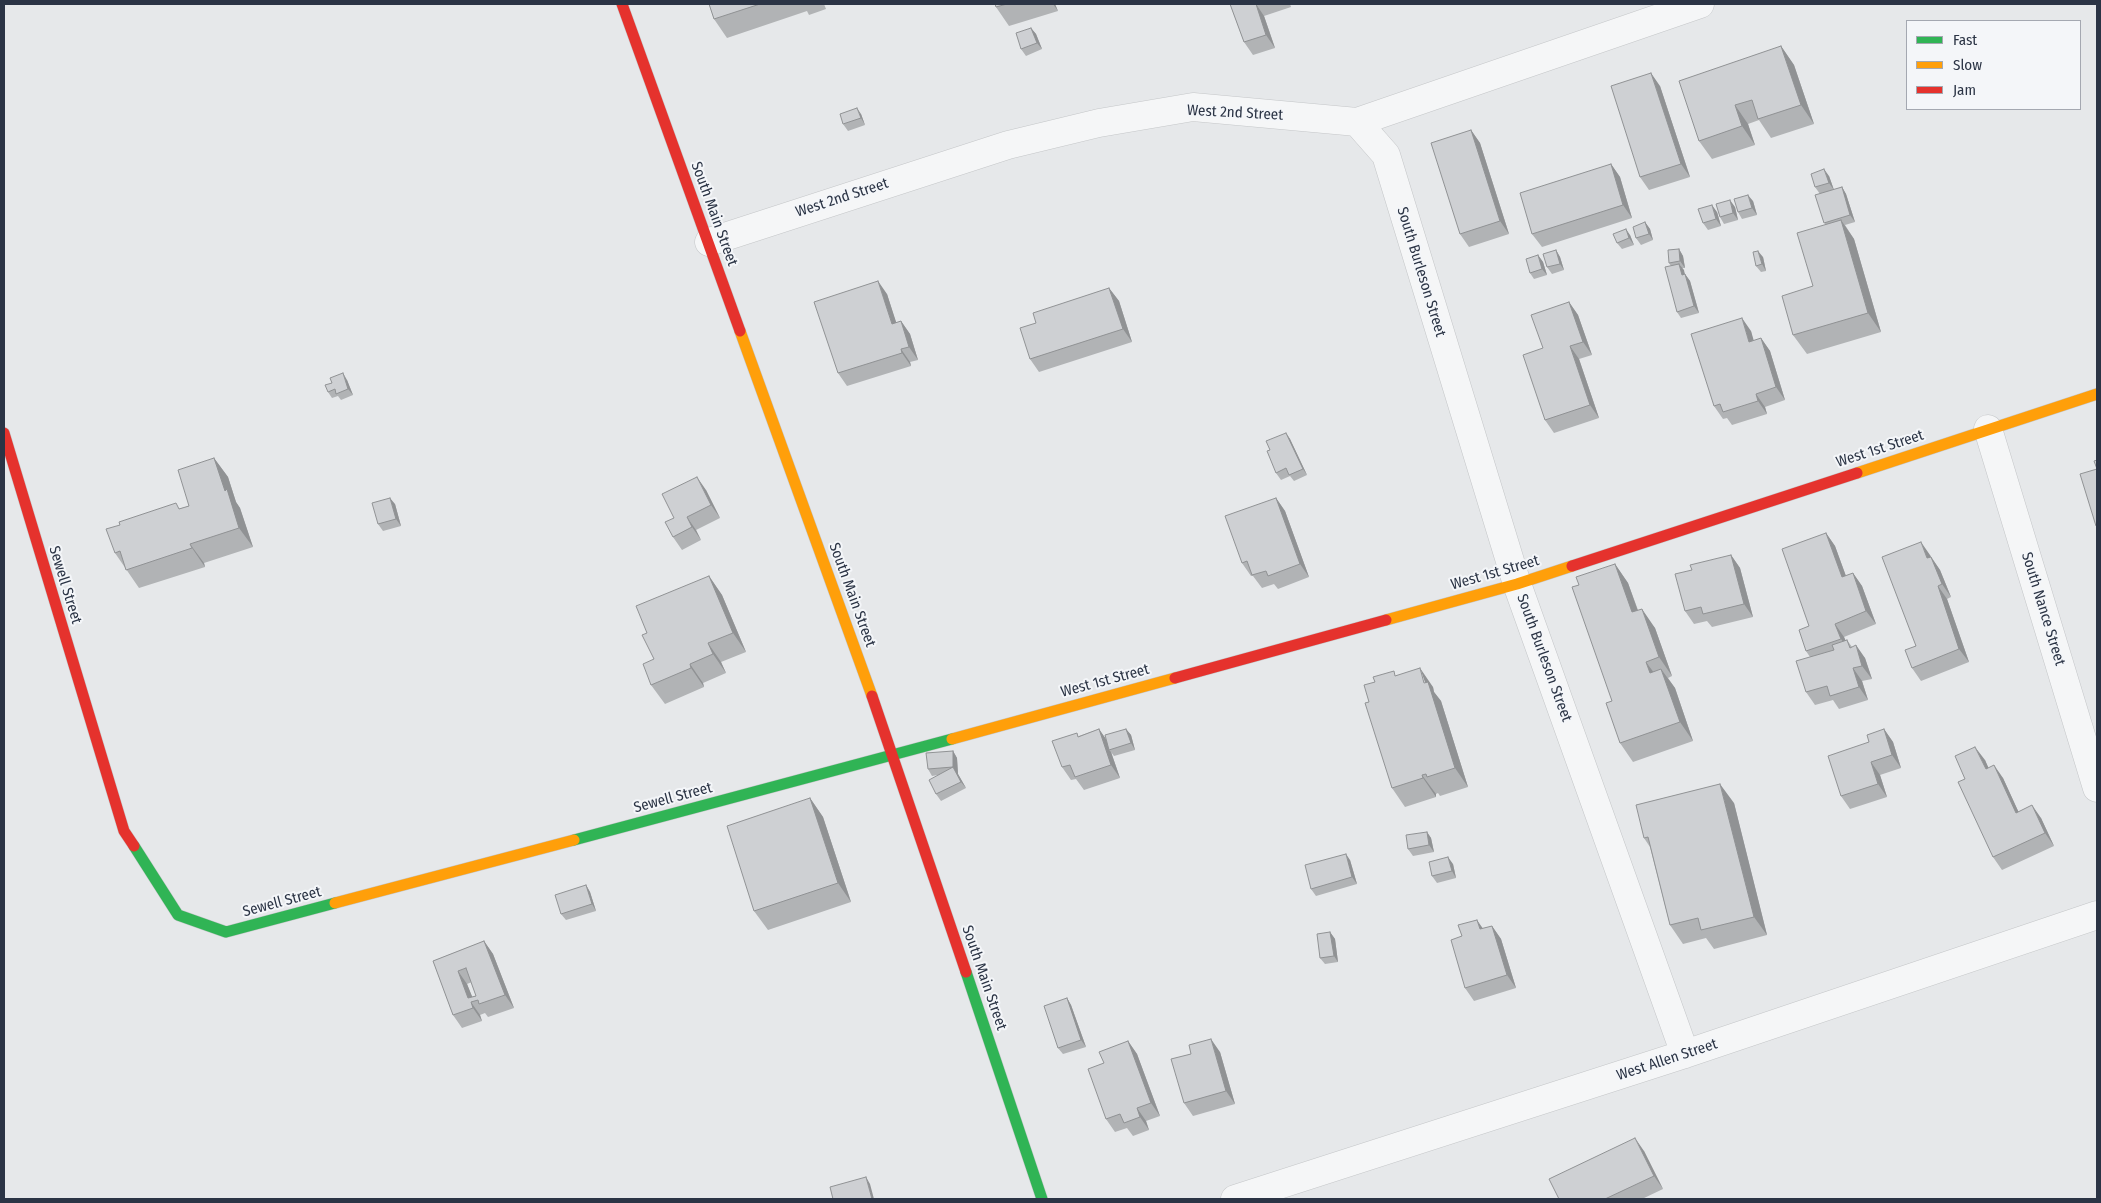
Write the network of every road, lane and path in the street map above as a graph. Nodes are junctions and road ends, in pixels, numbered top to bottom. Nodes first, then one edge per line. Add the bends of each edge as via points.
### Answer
1 (622, 4) edge
2 (1700, 4) edge
3 (1357, 122) junction
4 (708, 242) junction
5 (2097, 394) edge
6 (1988, 430) junction
7 (4, 433) edge
8 (1517, 584) junction
9 (893, 754) junction
10 (2097, 788) edge
11 (2097, 915) edge
12 (1686, 1054) junction
13 (1042, 1199) edge
14 (1235, 1199) edge

1 - 4 street, South Main Street
2 - 3 street, West 2nd Street
3 - 4 street, West 2nd Street via 1193,107 1099,123 1008,145
3 - 8 street, South Burleson Street via 1386,156
4 - 9 street, South Main Street
5 - 6 street, West 1st Street
6 - 8 street, West 1st Street
6 - 10 street, South Nance Street
7 - 9 street, Sewell Street via 124,831 178,915 226,932
8 - 9 street, West 1st Street
8 - 12 street, South Burleson Street
9 - 13 street, South Main Street
11 - 12 street, West Allen Street
12 - 14 street, West Allen Street

